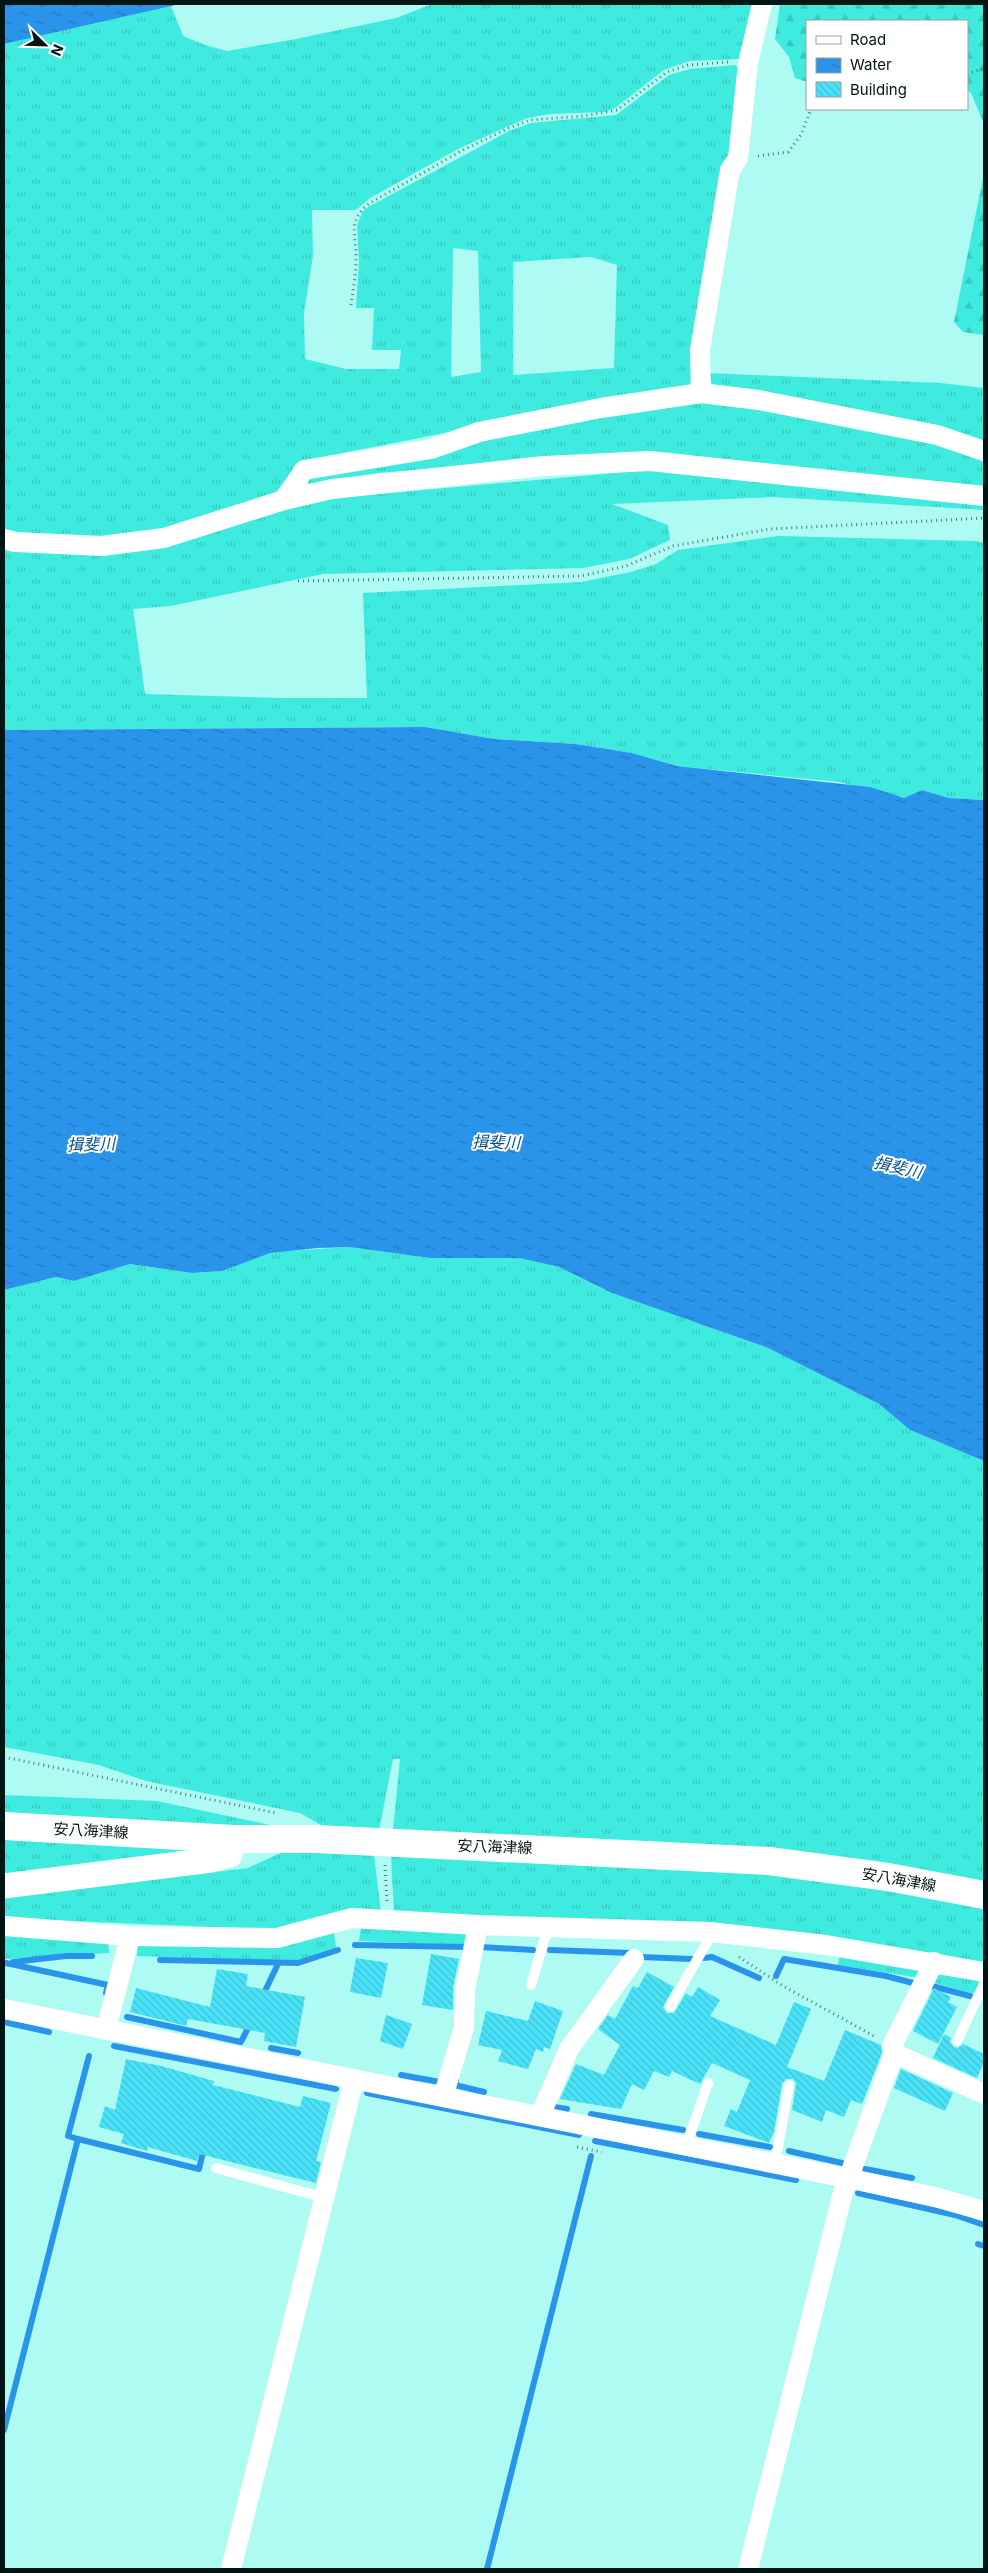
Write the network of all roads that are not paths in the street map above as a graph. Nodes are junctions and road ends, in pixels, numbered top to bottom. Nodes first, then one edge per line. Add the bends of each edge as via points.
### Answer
1 (762, 4) edge
2 (700, 394) junction
3 (984, 451) edge
4 (984, 496) edge
5 (284, 500) junction
6 (4, 539) edge
7 (4, 1826) edge
8 (234, 1839) junction
9 (4, 1886) edge
10 (984, 1895) edge
11 (478, 1925) junction
12 (4, 1926) edge
13 (548, 1927) junction
14 (710, 1934) junction
15 (130, 1936) junction
16 (634, 1959) dead end
17 (934, 1962) junction
18 (984, 1972) edge
19 (984, 1984) edge
20 (532, 1985) dead end
21 (670, 2007) dead end
22 (4, 2009) edge
23 (106, 2030) junction
24 (957, 2041) dead end
25 (893, 2050) junction
26 (354, 2079) junction
27 (708, 2083) dead end
28 (789, 2085) dead end
29 (984, 2094) edge
30 (443, 2097) junction
31 (540, 2116) junction
32 (686, 2146) junction
33 (775, 2164) junction
34 (216, 2168) dead end
35 (848, 2178) junction
36 (324, 2198) junction
37 (984, 2211) edge
38 (230, 2569) edge
39 (748, 2569) edge

1 - 2 street via 748,63 738,158 730,170 700,350
2 - 3 street via 758,400 937,434
2 - 5 street via 591,410 480,432 432,449 304,470
4 - 5 street via 650,461 525,468 332,489
5 - 6 street via 164,538 102,546
7 - 8 main road, 安八海津線
8 - 9 street via 230,1855 211,1860
8 - 10 main road, 安八海津線 via 316,1839 769,1861 888,1877
11 - 13 street
11 - 15 street via 352,1918 277,1938
11 - 30 street via 465,1990 464,2028
12 - 15 street
13 - 14 street
13 - 20 lane
14 - 17 street
14 - 21 lane
15 - 23 street
16 - 31 street via 569,2049
17 - 18 street
17 - 25 street
19 - 24 lane
22 - 23 street
23 - 26 street
25 - 29 street
25 - 35 street
26 - 30 street
26 - 36 street
27 - 32 lane
28 - 33 lane
30 - 31 street
31 - 32 street
32 - 33 street
33 - 35 street
34 - 36 lane
35 - 37 street
35 - 39 street
36 - 38 street

